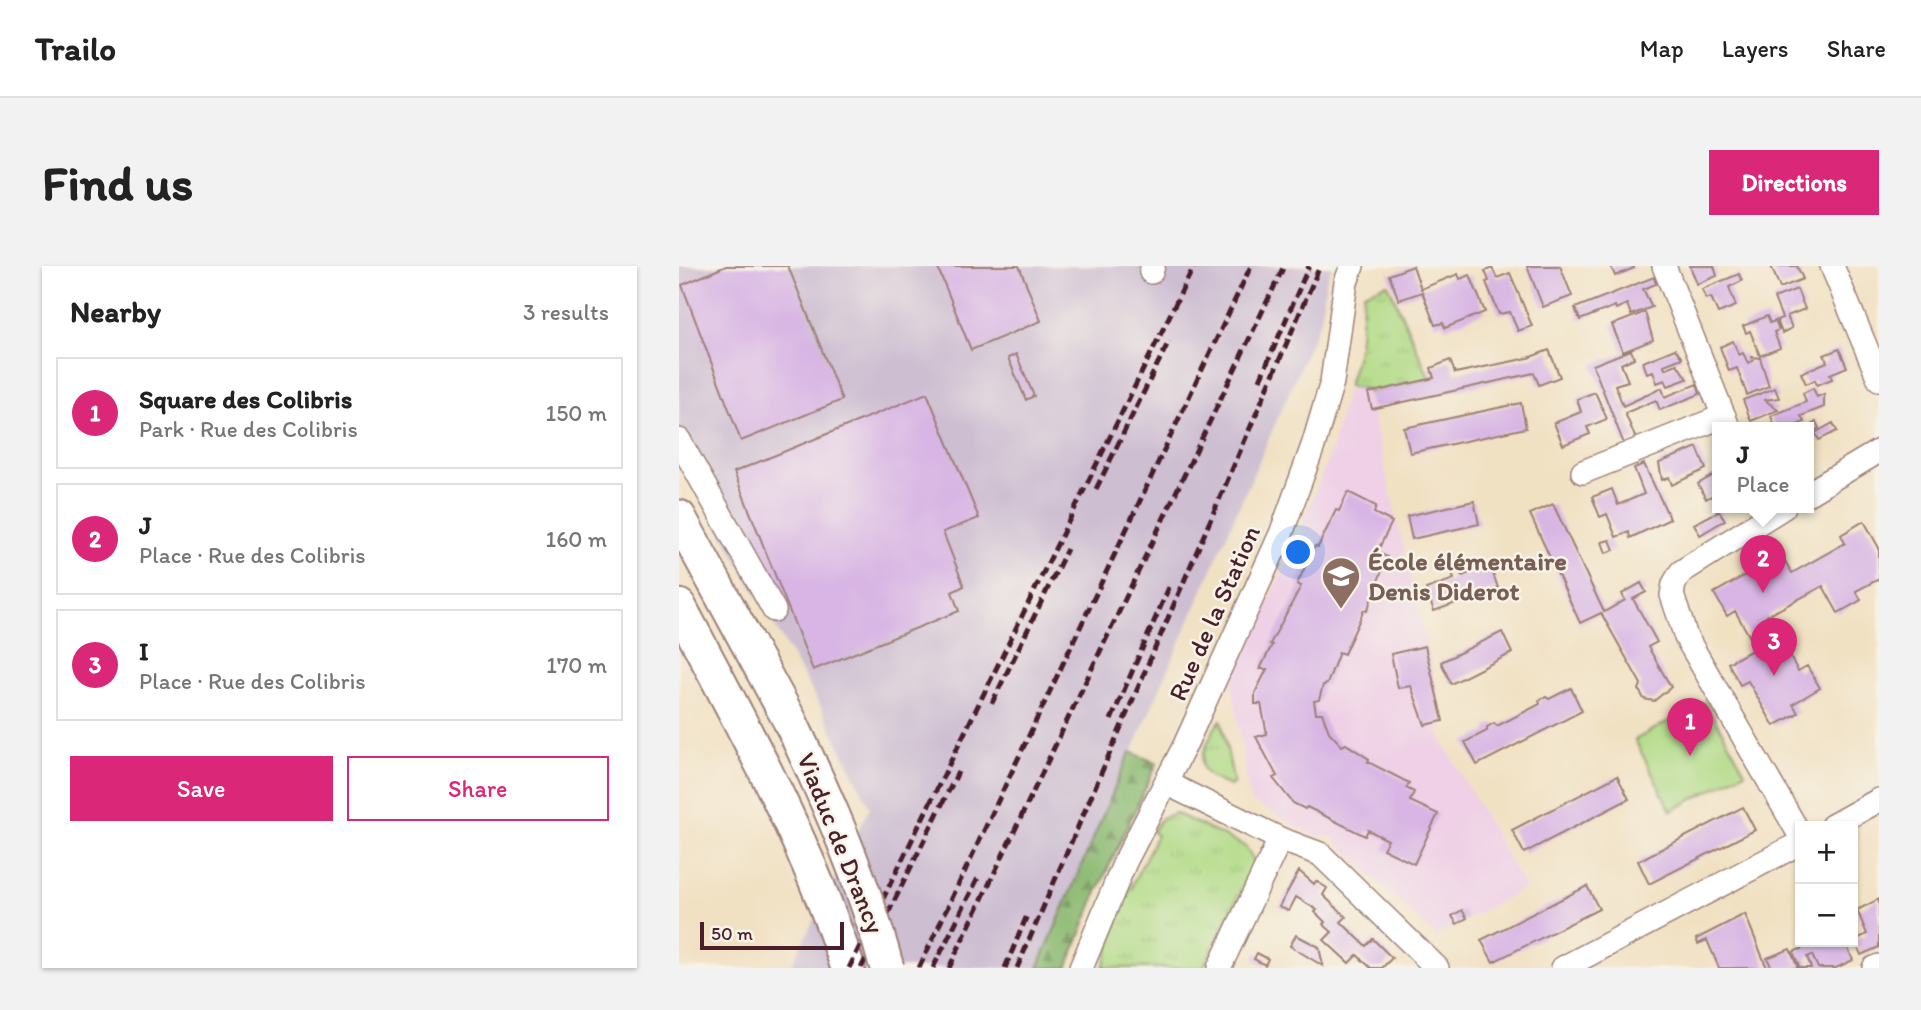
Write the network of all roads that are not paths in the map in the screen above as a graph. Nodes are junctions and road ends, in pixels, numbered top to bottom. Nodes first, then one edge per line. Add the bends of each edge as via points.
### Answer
1 (1352, 266) edge
2 (1664, 266) edge
3 (1832, 266) edge
4 (1879, 379) edge
5 (1726, 421) edge
6 (1712, 426) edge
7 (679, 440) edge
8 (1879, 451) edge
9 (1584, 472) dead end
10 (1814, 489) edge
11 (1774, 513) edge
12 (679, 517) edge
13 (679, 606) edge
14 (775, 610) dead end
15 (1166, 783) junction
16 (1879, 800) edge
17 (1841, 821) edge
18 (1795, 826) edge
19 (1280, 839) junction
20 (1795, 846) edge
21 (1879, 966) edge
22 (848, 968) edge
23 (887, 968) edge
24 (1081, 968) edge
25 (1219, 968) edge
26 (1437, 968) edge
27 (1563, 968) edge
28 (1874, 968) edge

1 - 15 street, Rue de la Station via 1332,382 1313,446 1250,605
2 - 5 street
3 - 4 street
6 - 9 street
7 - 14 street
8 - 10 street
11 - 18 street via 1681,572 1672,595 1686,637
12 - 23 highway, Viaduc de Drancy, bridge via 790,720 842,834
13 - 22 highway, Viaduc de Drancy via 788,812
15 - 19 street
15 - 24 street, Rue de la Station via 1125,862
16 - 17 street
19 - 25 street
19 - 26 street via 1320,854
20 - 27 street
21 - 28 street

